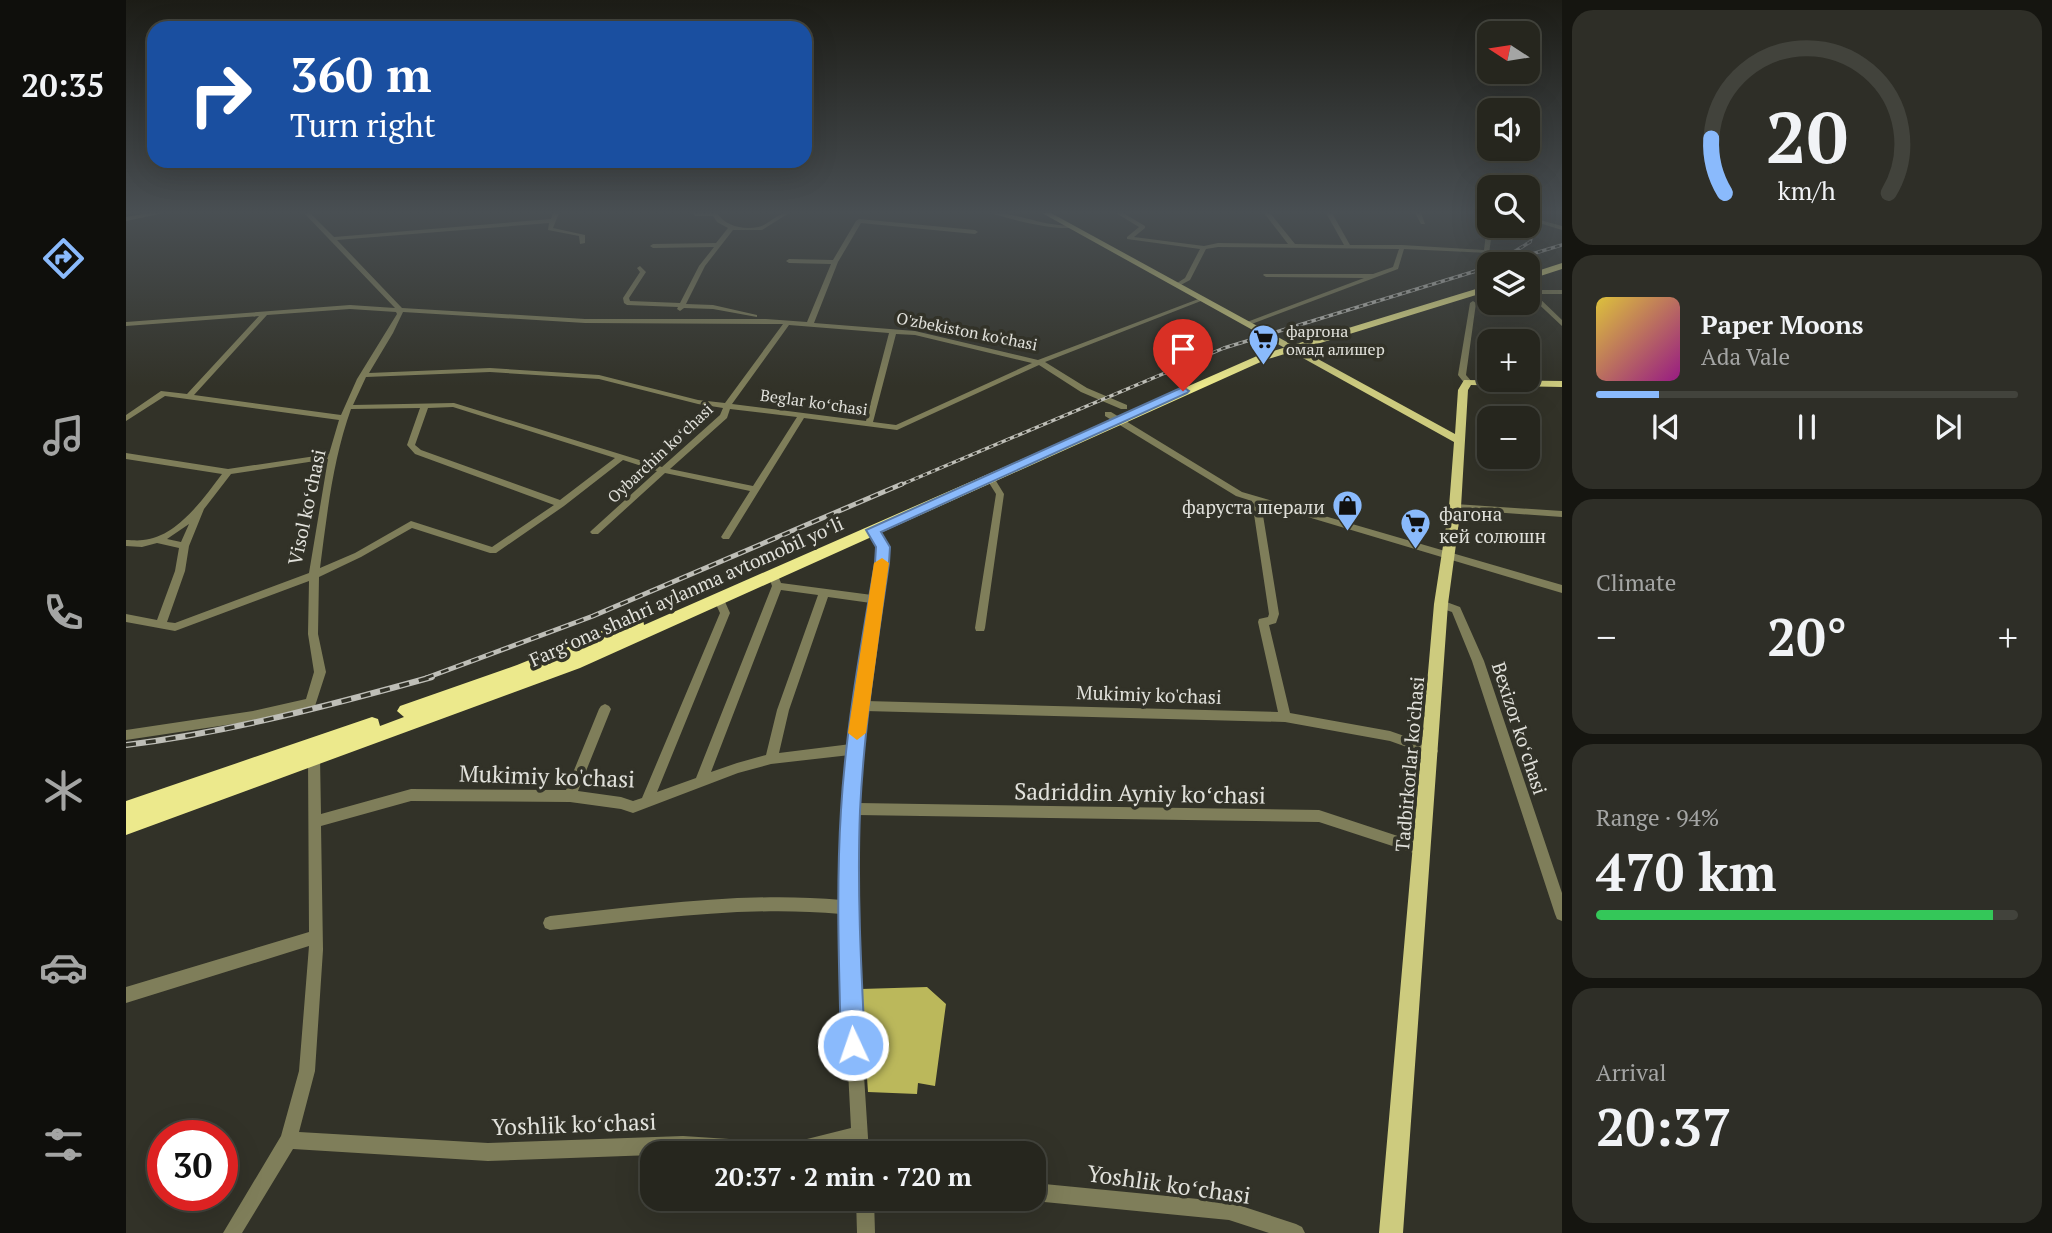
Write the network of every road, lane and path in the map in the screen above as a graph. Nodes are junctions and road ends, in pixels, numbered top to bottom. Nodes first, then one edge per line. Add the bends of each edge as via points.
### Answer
1 (363, 271) edge
2 (642, 271) edge
3 (703, 271) edge
4 (832, 271) edge
5 (1151, 271) edge
6 (1192, 271) edge
7 (1391, 271) edge
8 (1266, 275) dead end
9 (1378, 277) junction
10 (1177, 285) junction
11 (1477, 292) edge
12 (1562, 292) edge
13 (1203, 299) junction
14 (682, 306) junction
15 (399, 308) junction
16 (265, 313) junction
17 (674, 321) junction
18 (766, 321) junction
19 (788, 322) junction
20 (810, 323) junction
21 (1249, 323) junction
22 (126, 324) edge
23 (1562, 324) edge
24 (893, 330) junction
25 (1288, 345) junction
26 (1039, 362) junction
27 (365, 374) junction
28 (1468, 382) junction
29 (1562, 384) edge
30 (189, 396) junction
31 (728, 404) junction
32 (425, 406) junction
33 (349, 407) junction
34 (1117, 414) junction
35 (802, 415) junction
36 (345, 418) junction
37 (126, 419) edge
38 (869, 424) junction
39 (1460, 441) junction
40 (126, 456) edge
41 (334, 456) junction
42 (622, 457) junction
43 (666, 471) junction
44 (228, 472) junction
45 (990, 478) junction
46 (757, 489) junction
47 (1256, 500) junction
48 (561, 504) junction
49 (1455, 508) junction
50 (200, 510) junction
51 (1562, 514) edge
52 (873, 530) junction
53 (595, 532) dead end
54 (726, 537) dead end
55 (157, 540) junction
56 (126, 543) edge
57 (184, 546) junction
58 (1447, 556) junction
59 (314, 575) junction
60 (775, 580) junction
61 (1562, 589) edge
62 (823, 594) junction
63 (718, 598) junction
64 (879, 600) junction
65 (1441, 604) junction
66 (126, 618) edge
67 (162, 624) junction
68 (980, 628) dead end
69 (627, 634) junction
70 (860, 706) junction
71 (606, 709) dead end
72 (1285, 718) junction
73 (126, 736) edge
74 (855, 749) junction
75 (1432, 751) junction
76 (314, 757) junction
77 (771, 759) junction
78 (701, 782) junction
79 (221, 784) junction
80 (570, 796) junction
81 (646, 803) junction
82 (851, 809) junction
83 (126, 810) edge
84 (317, 821) junction
85 (126, 826) edge
86 (1423, 850) junction
87 (848, 908) junction
88 (1562, 914) edge
89 (550, 923) dead end
90 (316, 937) junction
91 (126, 995) edge
92 (858, 1135) junction
93 (289, 1140) junction
94 (859, 1141) edge
95 (1046, 1193) edge
96 (865, 1211) edge
97 (232, 1233) edge
98 (866, 1233) edge
99 (1296, 1233) edge
100 (1391, 1233) edge

1 - 15 street
2 - 14 street via 626,302
3 - 14 street
4 - 20 street
5 - 10 main road
6 - 10 street
7 - 9 street
8 - 9 street
9 - 21 street
10 - 13 main road
11 - 25 highway, Fargʻona shahri aylanma avtomobil yoʻli
11 - 28 street, Tadbirkorlar ko'chasi via 1462,375
12 - 23 street via 1532,292
13 - 21 main road
13 - 26 street, O'zbekiston ko'chasi
14 - 17 street
14 - 18 street via 722,308
15 - 16 street, O'zbekiston ko'chasi
15 - 17 street, O'zbekiston ko'chasi via 585,321
15 - 27 street, Visol koʻchasi via 397,321
16 - 22 street, O'zbekiston ko'chasi
16 - 30 street
17 - 18 street, O'zbekiston ko'chasi
18 - 19 street, O'zbekiston ko'chasi
19 - 20 street, O'zbekiston ko'chasi
19 - 31 street, Oybarchin koʻchasi
20 - 24 street, O'zbekiston ko'chasi
21 - 25 main road
24 - 26 street, O'zbekiston ko'chasi
24 - 38 street
25 - 34 highway, Fargʻona shahri aylanma avtomobil yoʻli
25 - 39 main road
26 - 34 street
26 - 38 street, Beglar koʻchasi via 897,428
27 - 31 street, Beglar koʻchasi via 490,370 583,376 698,402
27 - 33 street, Visol koʻchasi
28 - 29 main road
28 - 39 main road, Tadbirkorlar ko'chasi
30 - 36 street
30 - 37 street via 164,393
31 - 35 street, Beglar koʻchasi
31 - 43 street, Oybarchin koʻchasi via 724,416
32 - 33 street
32 - 42 street via 454,405
32 - 48 street via 411,445 414,450
33 - 36 street, Visol koʻchasi
34 - 45 highway, Fargʻona shahri aylanma avtomobil yoʻli
34 - 47 street via 1235,493
34 - 69 highway, Fargʻona shahri aylanma avtomobil yoʻli
35 - 38 street, Beglar koʻchasi
35 - 46 street
36 - 41 street, Visol koʻchasi
39 - 49 main road, Tadbirkorlar ko'chasi
40 - 44 street
41 - 44 street
41 - 59 street, Visol koʻchasi
42 - 43 street
42 - 48 street
43 - 46 street
43 - 53 street, Oybarchin koʻchasi
44 - 50 street
45 - 52 highway, Fargʻona shahri aylanma avtomobil yoʻli
45 - 68 street via 1000,494
46 - 54 street
47 - 58 street
47 - 72 street via 1274,614 1263,622
48 - 59 street via 493,551 411,524
49 - 51 street
49 - 58 main road, Tadbirkorlar ko'chasi
50 - 55 street
50 - 57 street
52 - 60 highway, Fargʻona shahri aylanma avtomobil yoʻli
52 - 64 street via 883,547
55 - 56 street
55 - 57 street
57 - 67 street
58 - 61 street
58 - 65 main road, Tadbirkorlar ko'chasi
59 - 67 street, Visol koʻchasi via 196,621
59 - 73 street via 313,634 320,672 311,703
60 - 62 street
60 - 63 highway, Fargʻona shahri aylanma avtomobil yoʻli
60 - 78 street
62 - 64 street
62 - 77 street
63 - 69 highway, Fargʻona shahri aylanma avtomobil yoʻli
63 - 81 street via 725,613
64 - 70 street
65 - 75 main road, Tadbirkorlar ko'chasi
65 - 88 street, Bexizor koʻchasi via 1456,610 1478,661
66 - 67 street, Visol koʻchasi
69 - 76 highway, Fargʻona shahri aylanma avtomobil yoʻli via 521,684
69 - 79 highway, Fargʻona shahri aylanma avtomobil yoʻli
70 - 72 street, Mukimiy ko'chasi
70 - 74 street
71 - 80 street
72 - 75 street, Mukimiy ko'chasi via 1390,736
74 - 77 street, Mukimiy ko'chasi
74 - 82 street
75 - 86 main road, Tadbirkorlar ko'chasi
76 - 79 highway, Fargʻona shahri aylanma avtomobil yoʻli
76 - 84 street
77 - 78 street, Mukimiy ko'chasi
78 - 81 street, Mukimiy ko'chasi
79 - 83 highway, Fargʻona shahri aylanma avtomobil yoʻli
79 - 85 highway, Fargʻona shahri aylanma avtomobil yoʻli
80 - 81 street, Mukimiy ko'chasi via 633,807
80 - 84 street, Mukimiy ko'chasi via 411,795
82 - 86 street, Sadriddin Ayniy koʻchasi via 1319,816
82 - 87 street
84 - 90 street
86 - 100 main road, Tadbirkorlar ko'chasi
87 - 89 street via 767,903
87 - 92 street
90 - 91 street
90 - 93 street via 307,1071
92 - 93 street, Yoshlik koʻchasi via 791,1152 683,1145 488,1152
92 - 94 street
93 - 97 street
95 - 99 street, Yoshlik koʻchasi via 1229,1212
96 - 98 street

